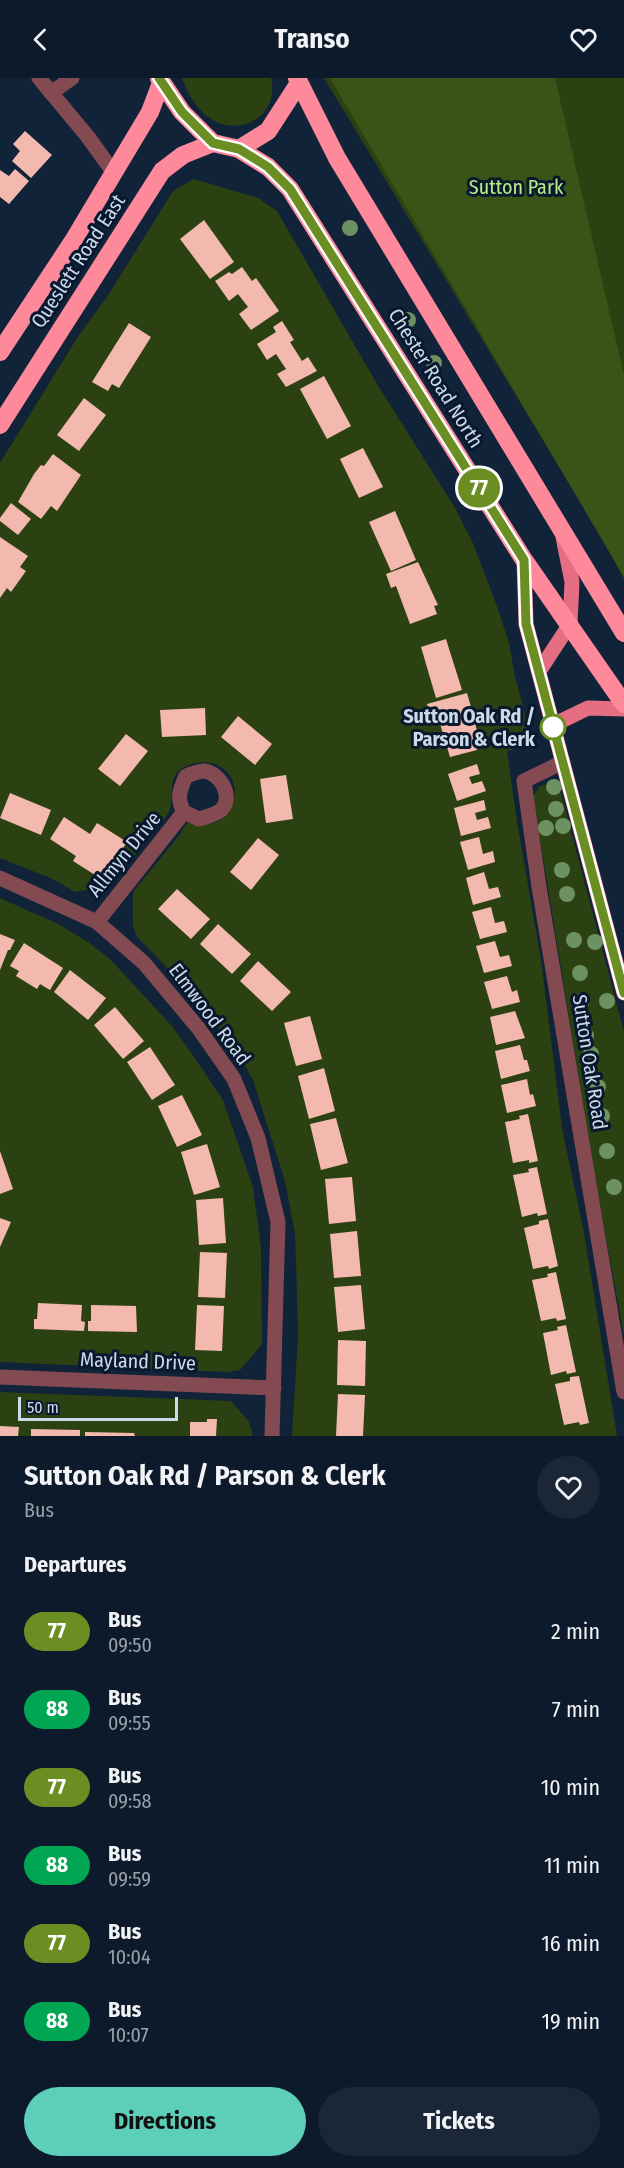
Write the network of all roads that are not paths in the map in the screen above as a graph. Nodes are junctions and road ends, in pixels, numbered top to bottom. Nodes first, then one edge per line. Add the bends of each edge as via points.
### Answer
1 (39, 78) edge
2 (72, 78) edge
3 (160, 80) edge
4 (298, 80) edge
5 (51, 93) junction
6 (213, 143) junction
7 (239, 149) junction
8 (114, 173) junction
9 (0, 352) edge
10 (0, 425) edge
11 (562, 530) junction
12 (524, 560) junction
13 (570, 624) junction
14 (624, 633) edge
15 (540, 670) junction
16 (624, 704) edge
17 (624, 709) edge
18 (553, 725) junction
19 (563, 762) junction
20 (184, 812) dead end
21 (0, 878) edge
22 (97, 922) junction
23 (624, 993) edge
24 (0, 1377) edge
25 (274, 1388) junction
26 (624, 1392) edge
27 (272, 1436) edge

1 - 5 street
2 - 5 street
3 - 6 highway via 182,112
3 - 8 highway, Queslett Road East via 150,112
4 - 7 highway via 268,131
4 - 11 highway, Chester Road North via 337,158
5 - 8 street
6 - 7 highway, Chester Road North
6 - 10 highway, Queslett Road East via 183,155 162,171
7 - 12 highway, Chester Road North via 268,167 290,189
8 - 9 highway, Queslett Road East
11 - 13 main road via 573,582
11 - 14 highway, Chester Road North
12 - 13 highway, Chester Road North
12 - 15 main road via 526,624
13 - 15 main road
13 - 16 highway, Chester Road North
15 - 18 main road
17 - 18 main road via 588,708
18 - 19 main road
19 - 23 main road
19 - 26 street, Sutton Oak Road via 524,781
20 - 22 street, Allmyn Drive
21 - 22 street, Elmwood Road
22 - 25 street, Elmwood Road via 144,963 199,1029 234,1079 258,1138 278,1222
24 - 25 street, Mayland Drive
25 - 27 street, Elmwood Road

